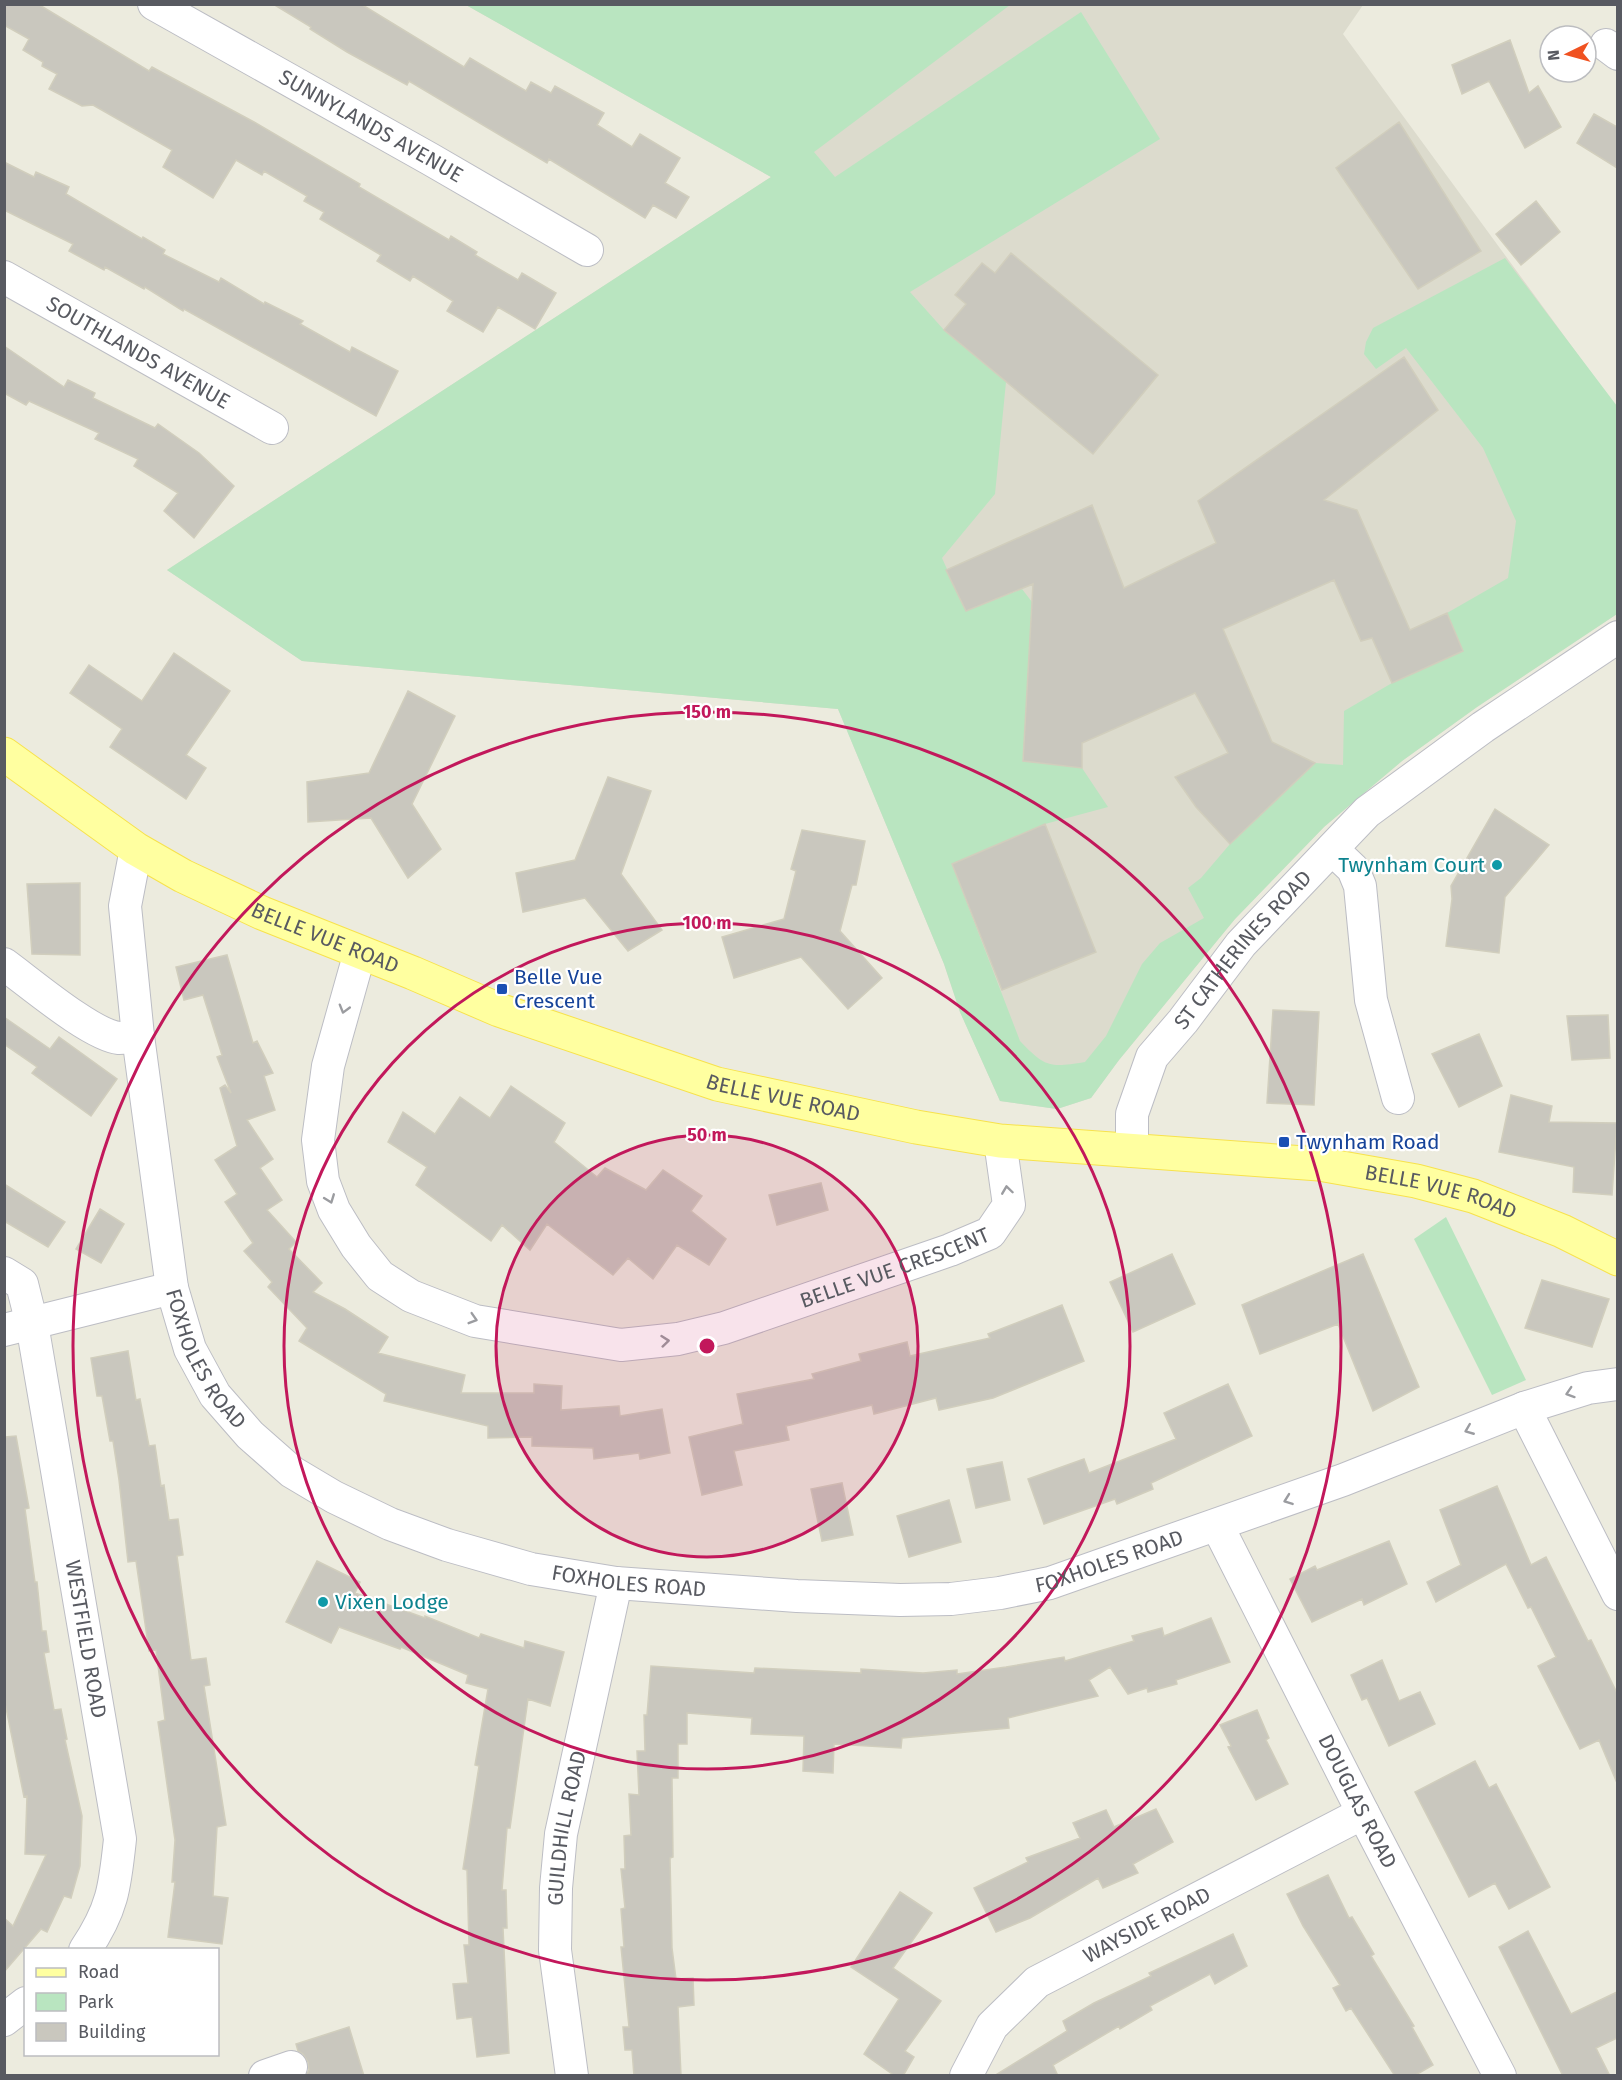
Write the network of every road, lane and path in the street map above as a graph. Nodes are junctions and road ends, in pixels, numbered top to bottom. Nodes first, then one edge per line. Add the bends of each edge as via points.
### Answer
1 (154, 4) edge
2 (586, 250) dead end
3 (4, 277) edge
4 (272, 428) dead end
5 (1617, 637) edge
6 (4, 754) edge
7 (136, 849) junction
8 (1332, 849) junction
9 (360, 952) junction
10 (4, 964) edge
11 (138, 1036) junction
12 (1398, 1098) dead end
13 (1000, 1141) junction
14 (1132, 1151) junction
15 (1617, 1259) edge
16 (4, 1273) edge
17 (172, 1288) junction
18 (18, 1327) edge
19 (1617, 1384) edge
20 (1524, 1408) junction
21 (1217, 1525) junction
22 (616, 1583) junction
23 (1617, 1594) edge
24 (1363, 1814) junction
25 (87, 1948) edge
26 (24, 2005) edge
27 (4, 2020) edge
28 (572, 2076) edge
29 (966, 2076) edge
30 (1500, 2076) edge

1 - 2 street, SUNNYLANDS AVENUE
3 - 4 street, SOUTHLANDS AVENUE
5 - 8 street, ST CATHERINES ROAD via 1415,777 1367,813
6 - 7 main road, BELLE VUE ROAD
7 - 9 main road, BELLE VUE ROAD via 242,904
7 - 11 street, FOXHOLES ROAD via 125,906
8 - 12 street via 1353,869 1360,886 1371,1000
8 - 14 street, ST CATHERINES ROAD via 1242,944 1152,1058 1132,1114
9 - 13 main road, BELLE VUE ROAD via 499,1010 717,1084
9 -> 13 street, BELLE VUE CRESCENT via 328,1066 318,1140 323,1181 334,1210 380,1276 411,1296 475,1321 621,1345 678,1339 724,1328 990,1233 1008,1205
10 - 11 street via 103,1034 120,1038
11 - 17 street, FOXHOLES ROAD
13 - 14 main road, BELLE VUE ROAD
14 - 15 main road, BELLE VUE ROAD via 1319,1164 1416,1181 1473,1196 1562,1231
16 - 18 street, WESTFIELD ROAD via 22,1284
17 - 18 street
17 - 22 street, FOXHOLES ROAD via 190,1349 215,1395 250,1435 292,1472 390,1524 447,1545 531,1569
18 - 25 street, WESTFIELD ROAD via 120,1839 109,1908
19 -> 20 street, FOXHOLES ROAD via 1588,1388
20 -> 21 street, FOXHOLES ROAD
20 - 23 street
21 - 22 street, FOXHOLES ROAD via 1050,1583 951,1599 797,1596
21 - 24 street, DOUGLAS ROAD
22 - 28 street, GUILDHILL ROAD via 560,1845 556,1888 555,1950
24 - 29 street, WAYSIDE ROAD via 1037,1982 992,2026
24 - 30 street, DOUGLAS ROAD
26 - 27 street

